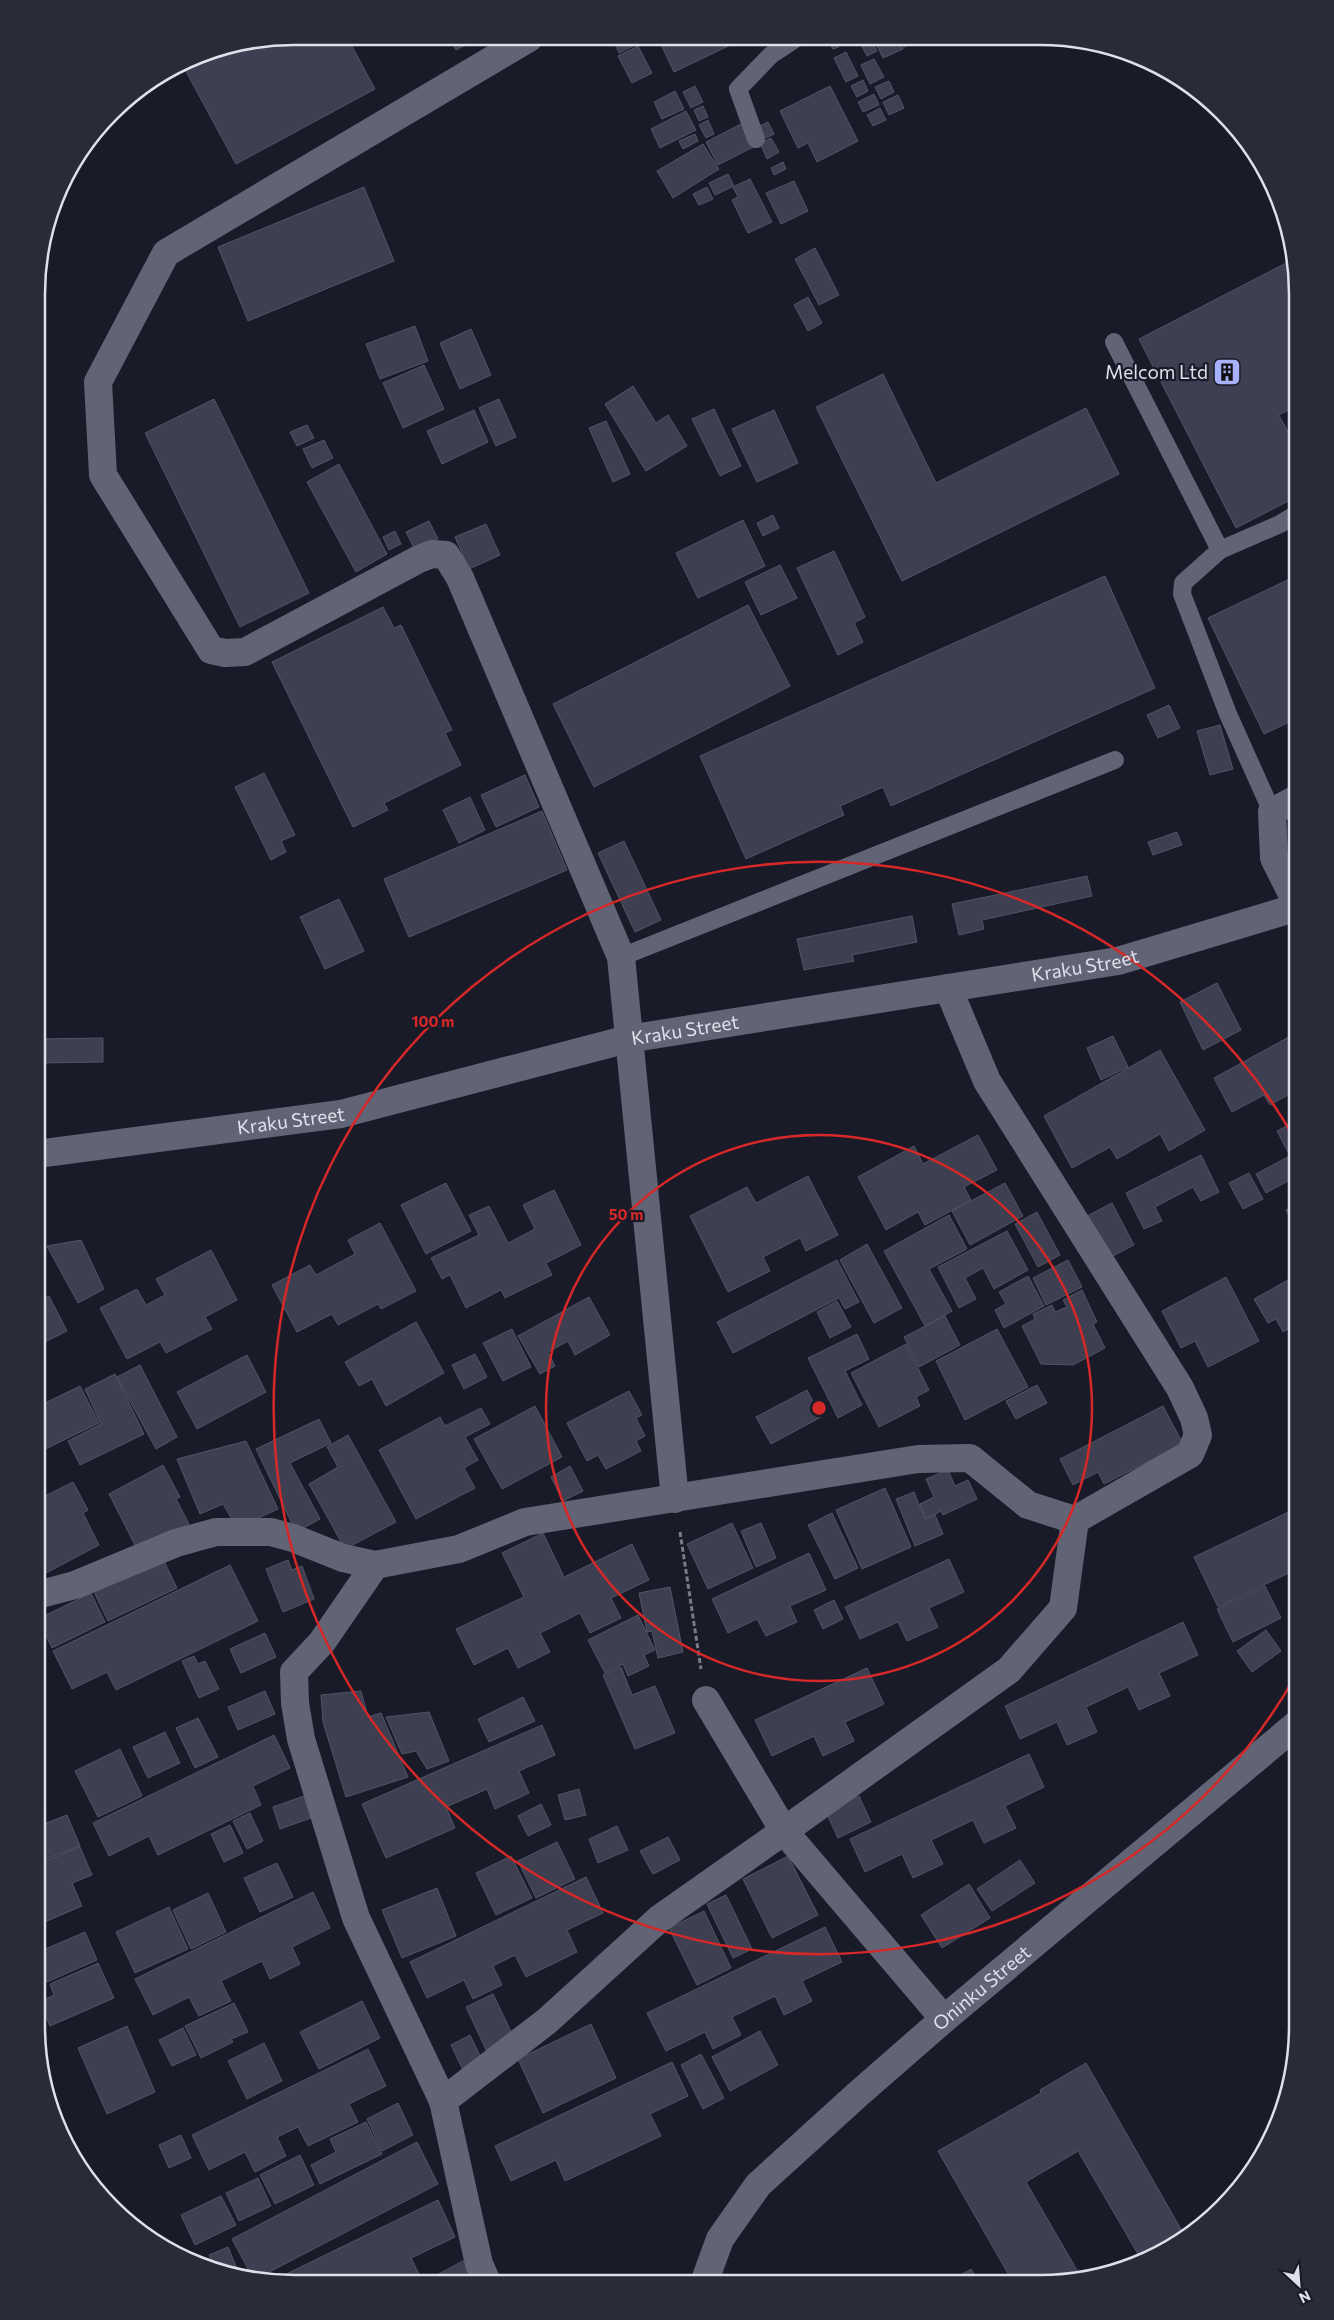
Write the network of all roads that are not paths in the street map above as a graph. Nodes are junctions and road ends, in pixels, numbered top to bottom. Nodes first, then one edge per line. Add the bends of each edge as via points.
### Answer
1 (517, 45) edge
2 (786, 45) edge
3 (756, 139) dead end
4 (1114, 342) dead end
5 (1289, 518) edge
6 (1220, 550) junction
7 (1115, 760) dead end
8 (1289, 803) edge
9 (1272, 812) junction
10 (1289, 888) edge
11 (1289, 909) edge
12 (621, 957) junction
13 (948, 988) junction
14 (628, 1039) junction
15 (45, 1146) edge
16 (72, 1148) junction
17 (45, 1153) edge
18 (674, 1499) junction
19 (1076, 1520) junction
20 (375, 1565) junction
21 (45, 1593) edge
22 (706, 1700) road end
23 (1289, 1731) edge
24 (784, 1831) junction
25 (944, 2019) junction
26 (443, 2101) junction
27 (484, 2275) edge
28 (707, 2275) edge

1 - 12 street via 166,253 98,382 103,475 211,650 225,654 245,652 262,644 418,558 446,555 460,578
2 - 3 lane via 771,55 738,89
4 - 6 lane
5 - 6 lane
6 - 9 lane via 1183,583 1182,594 1228,714
7 - 12 lane
8 - 9 street
9 - 10 street via 1274,858
11 - 13 street, Kraku Street via 1118,961
12 - 14 street
13 - 14 street, Kraku Street
13 - 19 street via 987,1081 1180,1388 1194,1418 1198,1435 1190,1454
14 - 16 street, Kraku Street via 341,1114
14 - 18 street
15 - 16 street, Kraku Street
16 - 17 street, Kraku Street
18 - 19 street via 918,1459 970,1458 1028,1505
18 - 20 street via 526,1522 459,1549
19 - 24 street via 1063,1608 1009,1670
20 - 21 street via 343,1558 271,1532 216,1532 176,1543 75,1585
20 - 26 street via 322,1642 294,1672 295,1703 301,1739 356,1918
22 - 24 street
23 - 25 street, Oninku Street
24 - 25 street
24 - 26 street via 659,1919 547,2021
25 - 28 street, Oninku Street via 758,2185 720,2239
26 - 27 street

